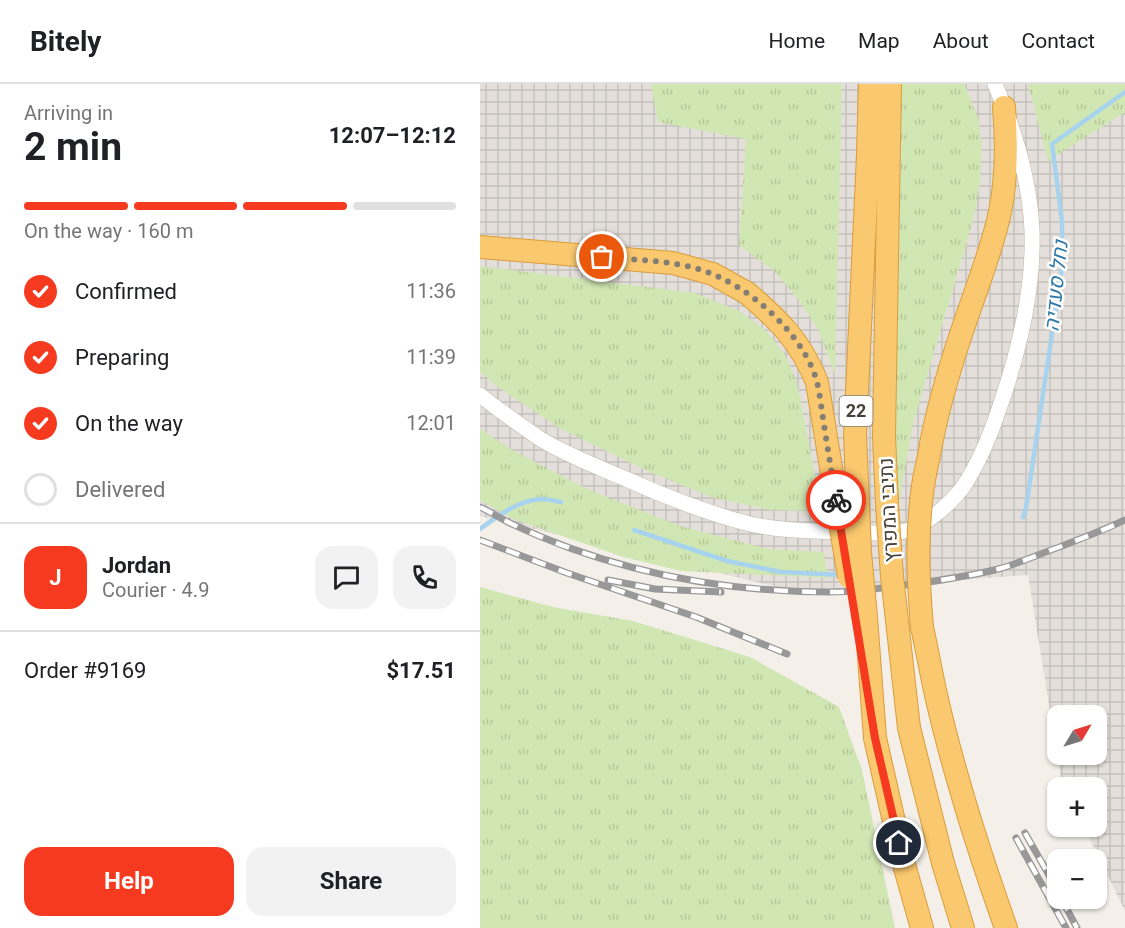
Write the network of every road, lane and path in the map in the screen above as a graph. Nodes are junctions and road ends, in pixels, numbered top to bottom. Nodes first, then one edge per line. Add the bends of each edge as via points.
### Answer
1 (870, 84) edge
2 (890, 84) edge
3 (995, 84) edge
4 (1004, 107) junction
5 (480, 247) edge
6 (480, 396) edge
7 (875, 738) junction
8 (922, 928) edge
9 (963, 928) edge
10 (1006, 928) edge

1 - 7 highway, נתיבי המפרץ / 22, bridge via 855,435
2 - 9 highway, נתיבי המפרץ / 22, bridge via 884,436 892,576 909,728
3 - 4 street
4 - 6 street via 1018,146 1029,200 1032,259 1027,307 1005,392 986,444 963,487 928,520 913,528 887,533 802,531 752,524 664,496 580,459 544,440
4 - 10 highway, bridge via 1007,156 1000,211 952,359 931,444 923,487 918,577 922,627 936,694 971,823
5 - 7 highway, bridge via 673,263 713,274 747,293 787,330 817,382
7 - 8 highway, נתיבי המפרץ / 22

